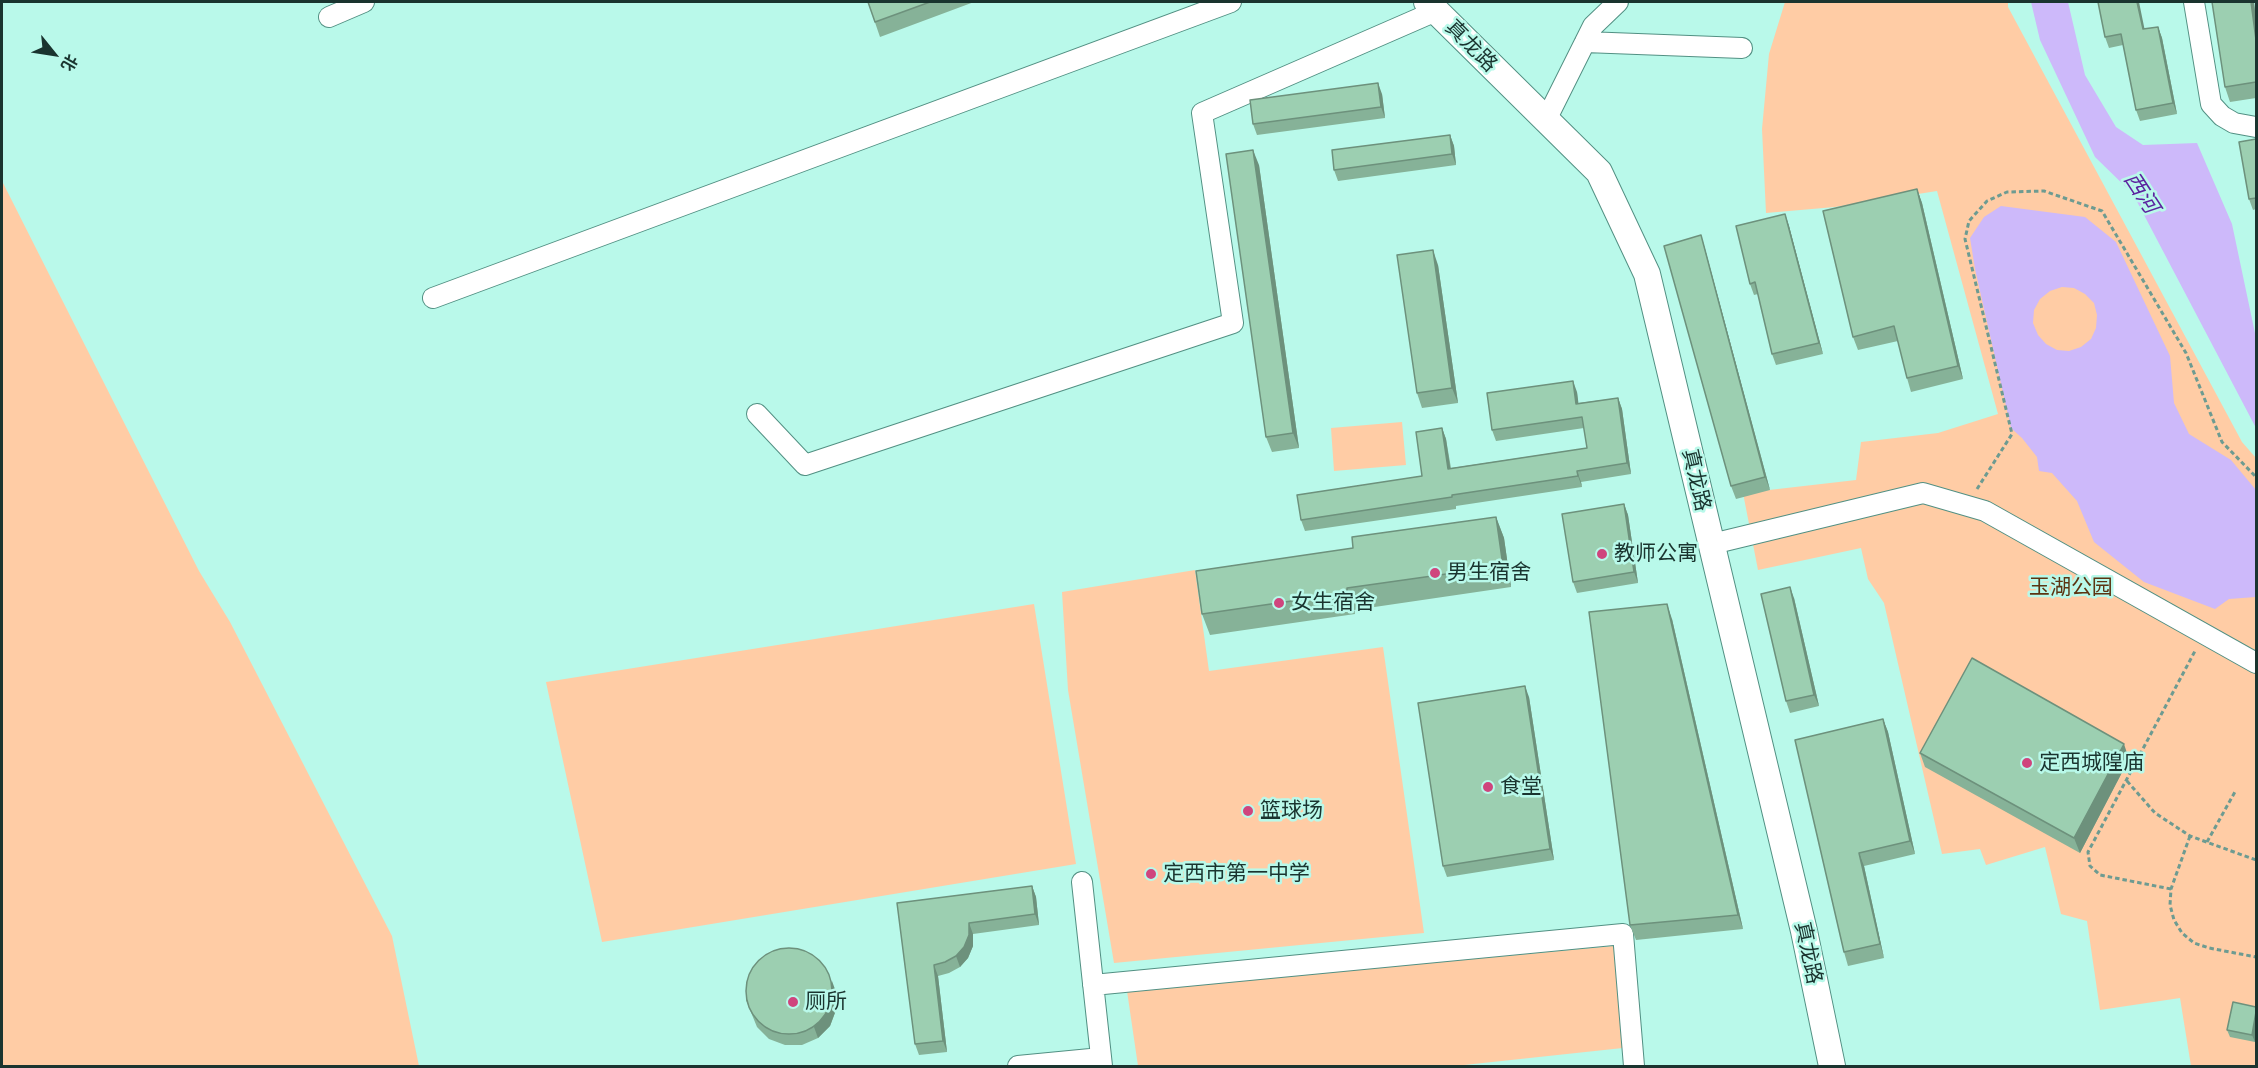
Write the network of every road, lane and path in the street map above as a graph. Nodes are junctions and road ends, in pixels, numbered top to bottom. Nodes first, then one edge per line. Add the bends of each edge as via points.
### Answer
1 (364, 2) edge
2 (1231, 2) edge
3 (1617, 2) edge
4 (2194, 2) edge
5 (1431, 6) edge
6 (329, 17) dead end
7 (1586, 42) junction
8 (1742, 48) dead end
9 (1546, 120) junction
10 (2256, 127) edge
11 (433, 298) dead end
12 (758, 414) dead end
13 (2256, 477) edge
14 (1966, 505) junction
15 (1712, 543) junction
16 (2204, 633) junction
17 (2256, 663) edge
18 (2127, 782) junction
19 (2236, 790) dead end
20 (2190, 836) junction
21 (2207, 842) junction
22 (2256, 860) edge
23 (1082, 882) dead end
24 (2171, 889) junction
25 (2256, 957) edge
26 (1093, 985) junction
27 (1101, 1062) edge
28 (1018, 1066) edge
29 (1631, 1066) edge
30 (1832, 1066) edge

1 - 6 street
2 - 11 street
3 - 7 street via 1593,26
4 - 10 street via 2211,105 2234,123
5 - 9 main road, 真龙路
5 - 12 street via 1202,113 1233,324 805,465
7 - 8 street
7 - 9 street
9 - 15 main road, 真龙路 via 1599,172 1647,274
13 - 14 path via 2222,442 2186,353 2102,211 2044,191 2007,192 1987,201 1970,221 1965,239 2012,434
14 - 15 street via 1923,493
14 - 16 street via 1985,510
15 - 30 main road, 真龙路
16 - 17 street
16 - 18 path
18 - 20 path via 2155,813
18 - 24 path via 2090,846 2090,866 2100,875
19 - 21 path
20 - 21 path
20 - 24 path
21 - 22 path
23 - 26 street
24 - 25 path via 2174,920 2194,943
26 - 27 street
26 - 29 street via 1623,934
27 - 28 street

